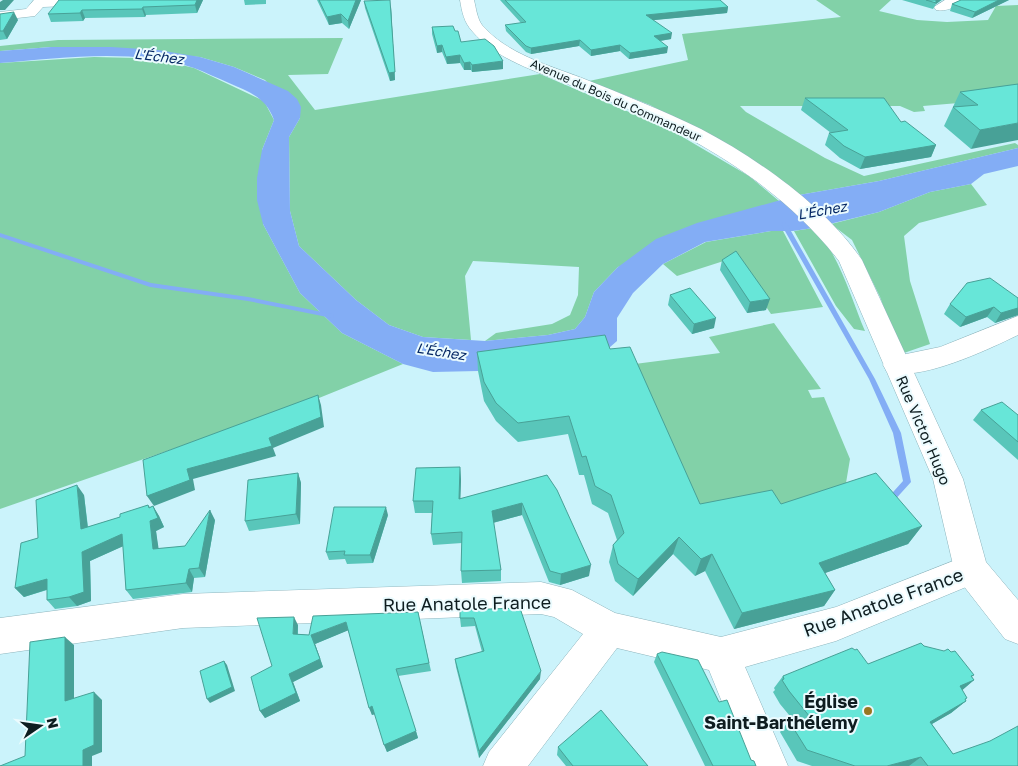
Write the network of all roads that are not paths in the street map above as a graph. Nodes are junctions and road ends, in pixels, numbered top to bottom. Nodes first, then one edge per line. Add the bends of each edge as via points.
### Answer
1 (112, 0) edge
2 (467, 0) edge
3 (957, 0) edge
4 (40, 1) edge
5 (941, 7) dead end
6 (0, 16) edge
7 (828, 232) joint
8 (1018, 325) edge
9 (896, 364) junction
10 (971, 569) junction
11 (1018, 627) edge
12 (608, 629) junction
13 (0, 636) edge
14 (721, 655) junction
15 (503, 766) edge
16 (768, 766) edge

1 - 4 street
2 - 7 street, Avenue du Bois du Commandeur via 477,28 504,50 693,133 743,163
3 - 5 street
4 - 6 street via 30,13
7 - 9 street, Rue Victor Hugo via 850,260
8 - 9 street via 939,358
9 - 10 street, Rue Victor Hugo via 948,479
10 - 11 street, Rue Victor Hugo
10 - 14 street, Rue Anatole France via 836,624
12 - 13 street, Rue Anatole France via 560,602 541,598 183,611
12 - 14 street, Rue Anatole France
12 - 15 street
14 - 16 street

